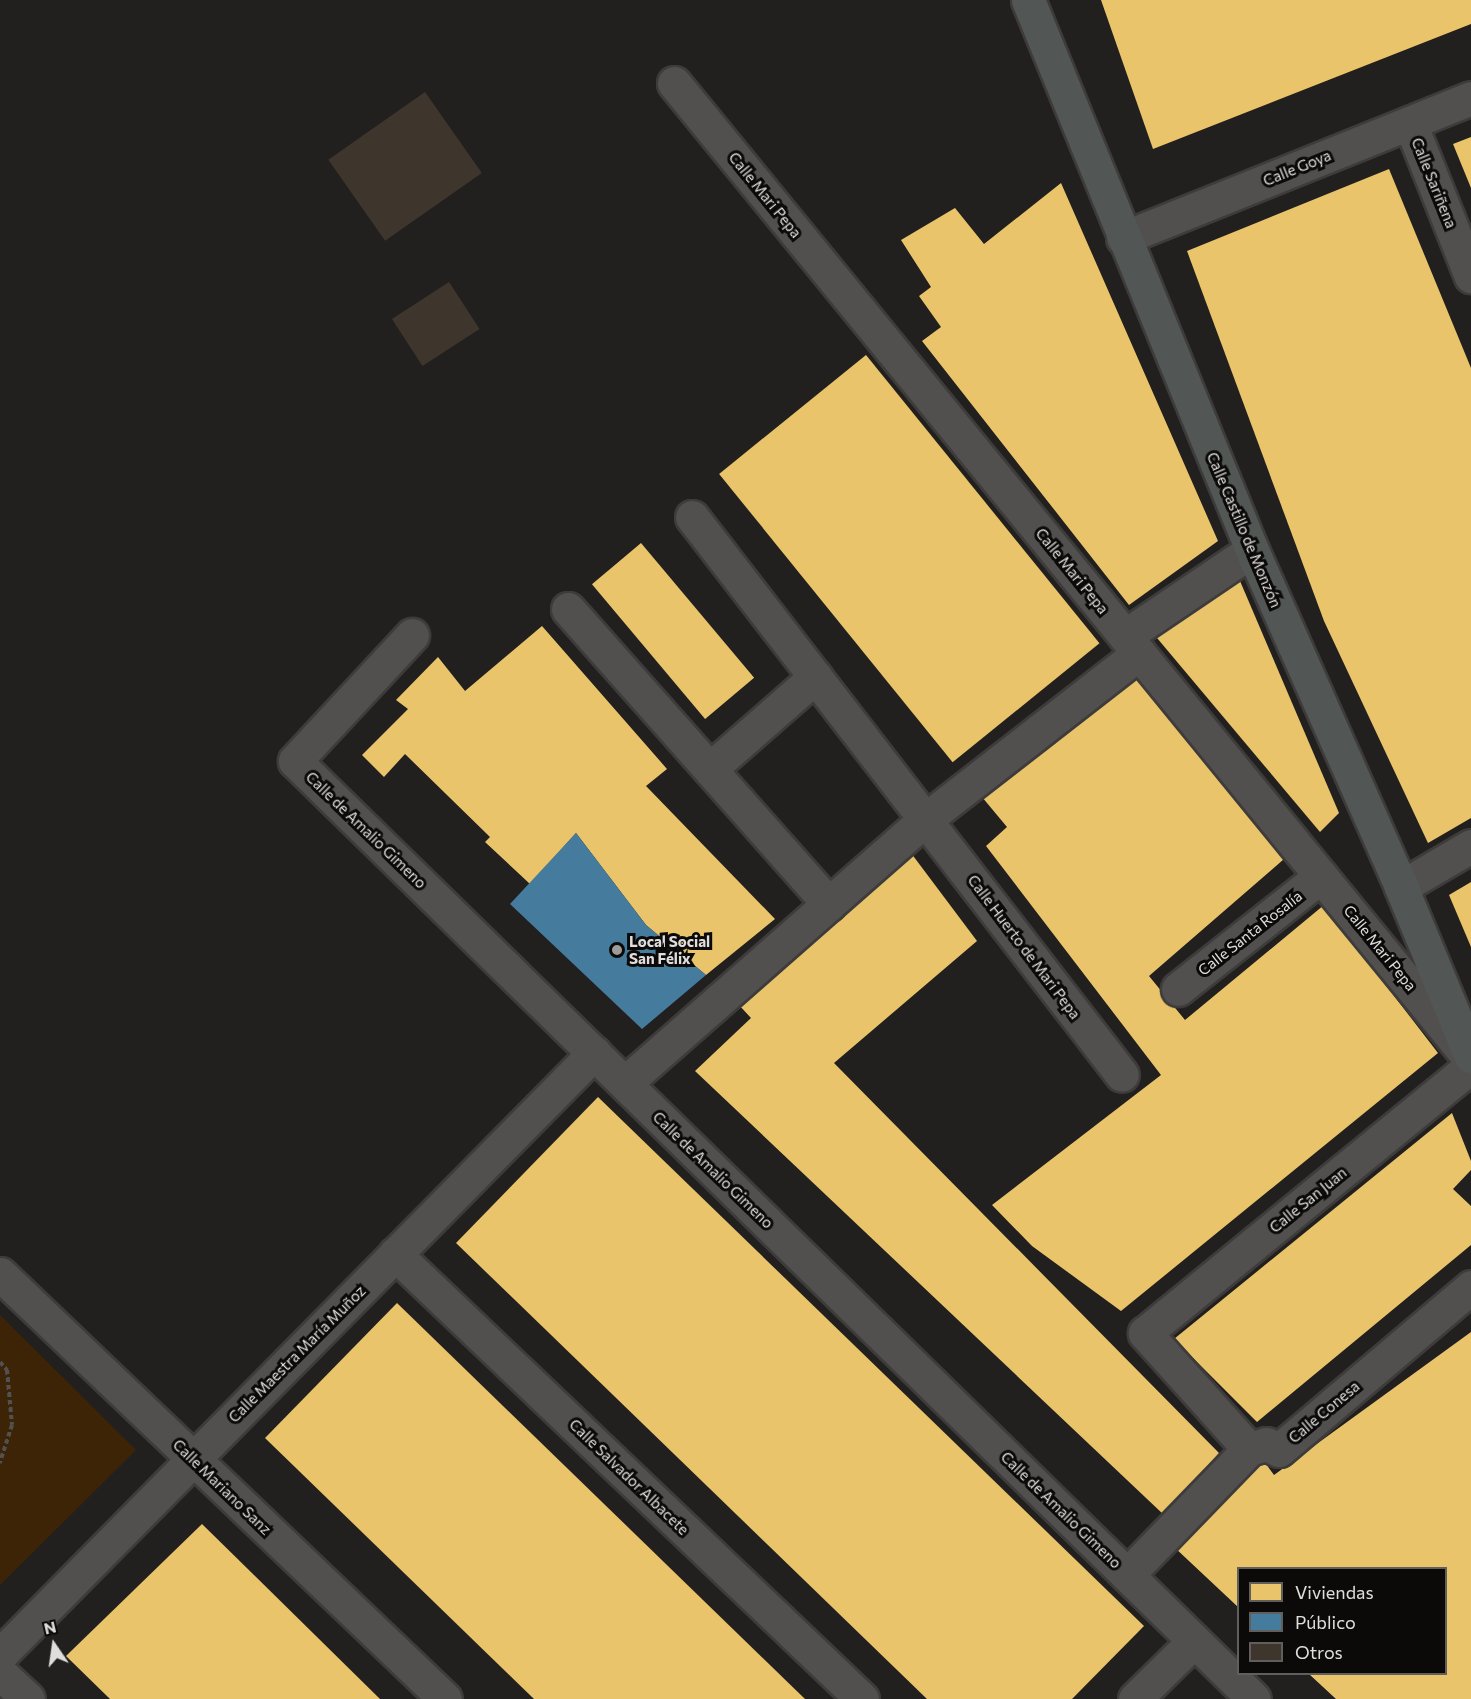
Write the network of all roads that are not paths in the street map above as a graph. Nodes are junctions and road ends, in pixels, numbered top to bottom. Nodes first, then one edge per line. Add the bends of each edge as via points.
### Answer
1 (1028, 0) edge
2 (674, 83) dead end
3 (1471, 98) edge
4 (1410, 123) junction
5 (1123, 238) junction
6 (1471, 276) edge
7 (692, 517) dead end
8 (1252, 550) junction
9 (568, 609) dead end
10 (412, 635) dead end
11 (1132, 644) junction
12 (816, 677) junction
13 (710, 769) junction
14 (926, 819) junction
15 (1471, 846) edge
16 (1322, 876) junction
17 (1401, 887) junction
18 (829, 904) junction
19 (1178, 989) dead end
20 (594, 1053) junction
21 (1471, 1058) edge
22 (1471, 1066) edge
23 (1122, 1076) dead end
24 (625, 1083) junction
25 (395, 1254) junction
26 (0, 1274) edge
27 (1471, 1287) edge
28 (1249, 1449) junction
29 (193, 1459) junction
30 (1127, 1575) junction
31 (1194, 1641) junction
32 (0, 1654) edge
33 (0, 1672) edge
34 (28, 1699) edge
35 (445, 1699) edge
36 (862, 1699) edge
37 (1135, 1699) edge
38 (1254, 1699) edge

1 - 5 main road, Calle Castillo de Monzón
2 - 11 street, Calle Mari Pepa
3 - 4 street, Calle Goya
4 - 5 street, Calle Goya
4 - 6 street, Calle Sariñena
5 - 8 main road, Calle Castillo de Monzón
7 - 12 street, Calle Huerto de Mari Pepa
8 - 11 street
8 - 17 main road, Calle Castillo de Monzón
9 - 13 street
10 - 20 street, Calle de Amalio Gimeno via 295,760
11 - 14 street
11 - 16 street, Calle Mari Pepa
12 - 13 street
12 - 14 street, Calle Huerto de Mari Pepa
13 - 18 street
14 - 18 street
14 - 23 street, Calle Huerto de Mari Pepa
15 - 17 street
16 - 19 street, Calle Santa Rosalía
16 - 21 street, Calle Mari Pepa
17 - 21 main road, Calle Castillo de Monzón
18 - 24 street
20 - 24 street, Calle de Amalio Gimeno
20 - 25 street, Calle Maestra María Muñoz
22 - 28 street, Calle San Juan via 1145,1333
24 - 30 street, Calle de Amalio Gimeno
25 - 29 street, Calle Maestra María Muñoz
25 - 36 street, Calle Salvador Albacete
26 - 29 street, Calle Mariano Sanz
27 - 28 street, Calle Conesa via 1279,1450 1266,1444
28 - 30 street
29 - 32 street, Calle Maestra María Muñoz
29 - 35 street, Calle Mariano Sanz
30 - 31 street, Calle de Amalio Gimeno
31 - 37 street
31 - 38 street, Calle de Amalio Gimeno
33 - 34 street

